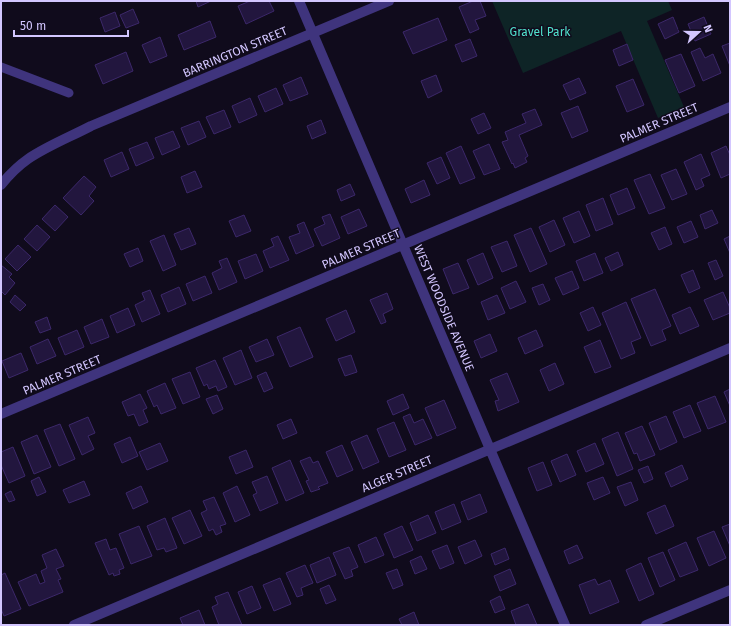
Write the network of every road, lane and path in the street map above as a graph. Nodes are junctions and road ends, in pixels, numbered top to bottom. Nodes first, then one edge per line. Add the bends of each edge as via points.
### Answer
1 (299, 1) edge
2 (389, 1) edge
3 (313, 33) junction
4 (1, 67) edge
5 (69, 93) dead end
6 (730, 107) edge
7 (1, 184) edge
8 (403, 246) junction
9 (730, 348) edge
10 (1, 414) edge
11 (490, 449) junction
12 (730, 590) edge
13 (74, 625) edge
14 (565, 625) edge
15 (646, 625) edge

1 - 3 street, WEST WOODSIDE AVENUE
2 - 3 street, BARRINGTON STREET
3 - 7 street, BARRINGTON STREET via 91,126 28,159
3 - 8 street, WEST WOODSIDE AVENUE
4 - 5 lane
6 - 8 street, PALMER STREET
8 - 10 street, PALMER STREET
8 - 11 street, WEST WOODSIDE AVENUE
9 - 11 street, ALGER STREET
11 - 13 street, ALGER STREET
11 - 14 street, WEST WOODSIDE AVENUE
12 - 15 street

